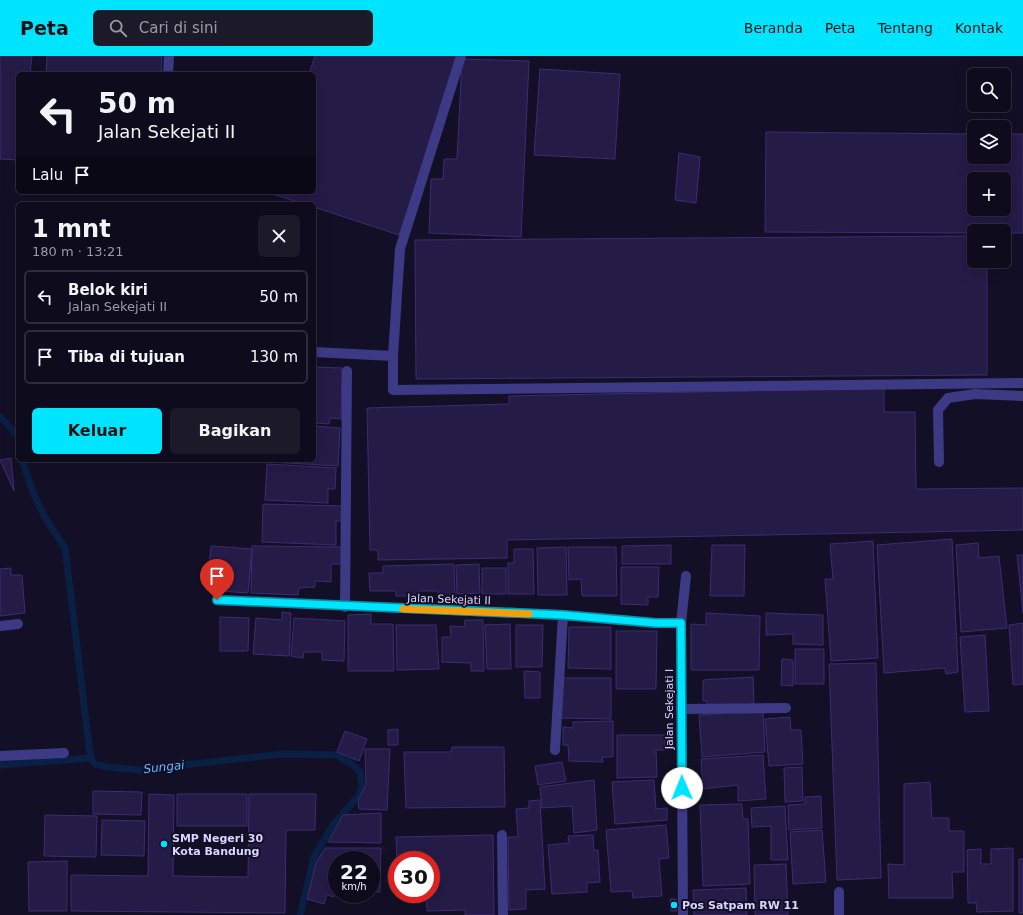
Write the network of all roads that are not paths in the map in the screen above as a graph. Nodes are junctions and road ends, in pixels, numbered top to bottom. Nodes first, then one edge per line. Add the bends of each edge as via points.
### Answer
1 (169, 56) edge
2 (462, 56) edge
3 (168, 72) edge
4 (316, 352) edge
5 (393, 356) junction
6 (347, 371) dead end
7 (1023, 383) edge
8 (1023, 396) edge
9 (939, 462) dead end
10 (686, 576) dead end
11 (217, 600) dead end
12 (345, 607) junction
13 (563, 615) junction
14 (681, 623) junction
15 (18, 624) dead end
16 (0, 626) edge
17 (786, 708) dead end
18 (681, 709) junction
19 (555, 750) dead end
20 (64, 753) dead end
21 (0, 756) edge
22 (502, 835) dead end
23 (839, 892) dead end
24 (503, 915) edge
25 (683, 915) edge
26 (840, 915) edge

1 - 3 street
2 - 5 street via 400,249
4 - 5 street
5 - 7 street via 393,390
6 - 12 street
8 - 9 street via 975,394 948,398 938,410
10 - 14 street, Jalan Sekejati I
11 - 12 street, Jalan Sekejati II
12 - 13 street, Jalan Sekejati II
13 - 14 street, Jalan Sekejati II
13 - 19 street
14 - 18 street, Jalan Sekejati I
15 - 16 street
17 - 18 street
18 - 25 street, Jalan Sekejati I
20 - 21 street
22 - 24 street
23 - 26 street

